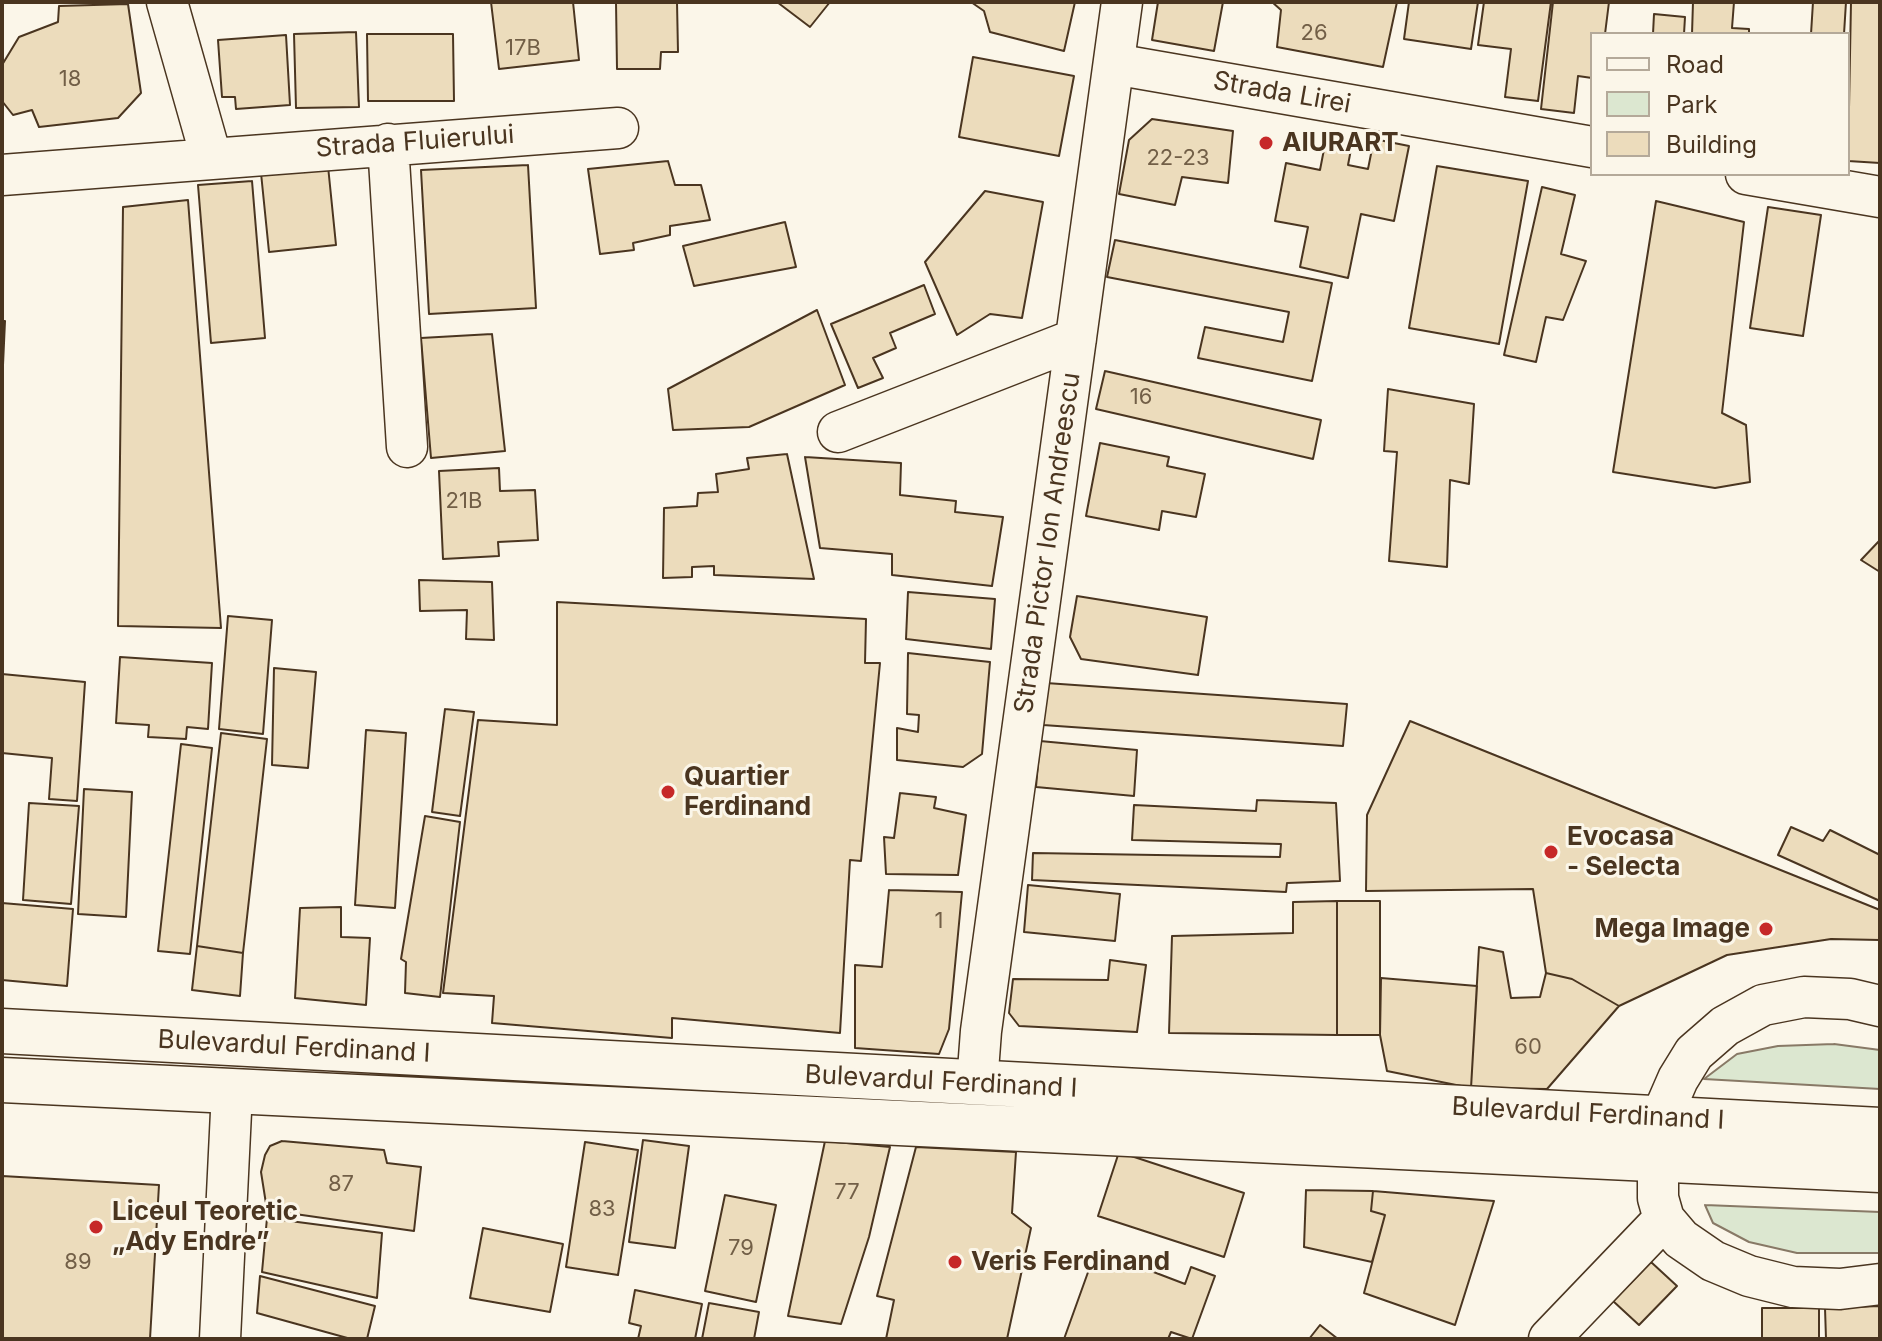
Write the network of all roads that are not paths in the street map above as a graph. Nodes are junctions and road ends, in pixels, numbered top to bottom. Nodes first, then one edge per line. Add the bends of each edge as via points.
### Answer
1 (167, 2) edge
2 (1122, 2) edge
3 (1114, 64) junction
4 (618, 128) dead end
5 (388, 144) junction
6 (1590, 147) edge
7 (211, 157) junction
8 (2, 175) edge
9 (1758, 176) edge
10 (1880, 197) edge
11 (1076, 339) junction
12 (838, 432) dead end
13 (407, 447) dead end
14 (1880, 1006) edge
15 (2, 1031) edge
16 (176, 1041) junction
17 (2, 1080) edge
18 (977, 1084) junction
19 (174, 1089) junction
20 (232, 1091) junction
21 (1880, 1130) edge
22 (1610, 1136) junction
23 (1659, 1139) junction
24 (1880, 1170) edge
25 (1664, 1219) junction
26 (1880, 1284) edge
27 (220, 1339) edge
28 (1549, 1339) edge

1 - 7 street
2 - 3 street, Strada Pictor Ion Andreescu
3 - 6 street, Strada Lirei
3 - 11 street, Strada Pictor Ion Andreescu
4 - 5 street, Strada Fluierului
5 - 7 street, Strada Fluierului
5 - 13 street
7 - 8 street, Strada Fluierului
9 - 10 street
11 - 12 street
11 - 18 street, Strada Pictor Ion Andreescu
14 - 23 street via 1804,997 1763,1005 1725,1026 1694,1053 1678,1079
15 - 16 main road, Bulevardul Ferdinand I
16 - 18 main road, Bulevardul Ferdinand I
16 - 19 main road
17 - 19 main road, Bulevardul Ferdinand I
18 - 22 main road, Bulevardul Ferdinand I
19 - 20 main road, Bulevardul Ferdinand I
20 - 22 main road, Bulevardul Ferdinand I
20 - 27 street
21 - 23 main road, Bulevardul Ferdinand I
22 - 23 main road, Bulevardul Ferdinand I
23 - 24 main road, Bulevardul Ferdinand I
23 - 25 street via 1658,1198
25 - 26 street via 1702,1254 1749,1276 1793,1287
25 - 28 street

